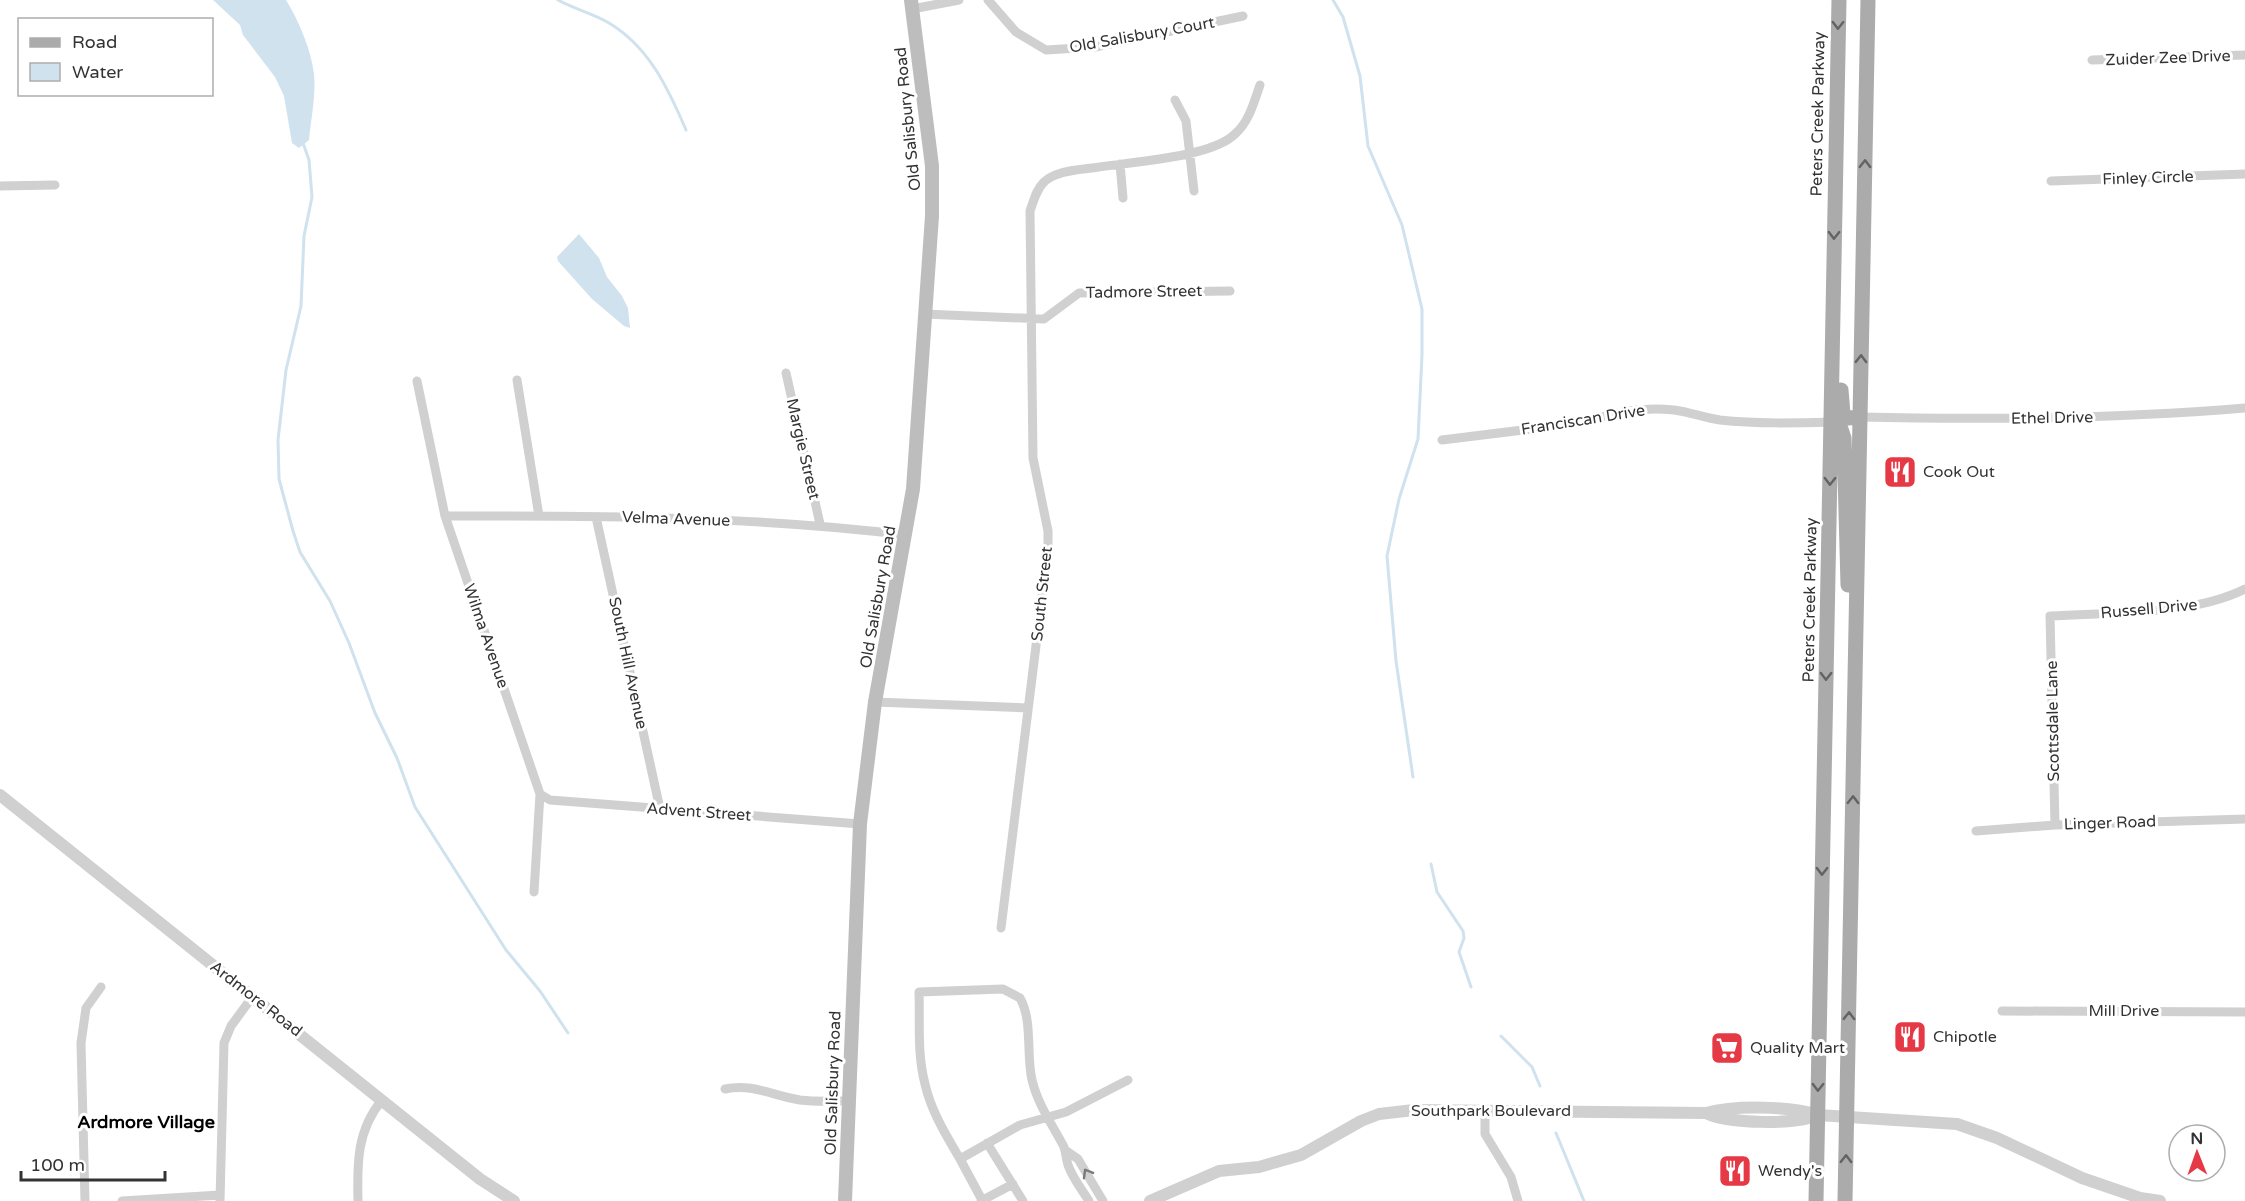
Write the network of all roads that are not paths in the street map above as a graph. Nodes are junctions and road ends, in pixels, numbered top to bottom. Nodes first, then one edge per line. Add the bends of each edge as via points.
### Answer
1 (959, 0) edge
2 (988, 0) edge
3 (1839, 0) edge
4 (1868, 0) edge
5 (912, 5) edge
6 (1243, 16) dead end
7 (2245, 55) edge
8 (2092, 60) dead end
9 (1260, 85) dead end
10 (1175, 100) dead end
11 (1192, 153) junction
12 (1120, 164) junction
13 (2245, 174) edge
14 (2051, 181) dead end
15 (55, 185) dead end
16 (0, 186) edge
17 (1194, 191) dead end
18 (1123, 198) dead end
19 (1833, 284) junction
20 (1230, 291) dead end
21 (924, 314) junction
22 (1030, 320) junction
23 (786, 373) dead end
24 (517, 380) dead end
25 (417, 381) dead end
26 (2245, 408) edge
27 (1859, 417) junction
28 (1832, 422) junction
29 (1442, 440) dead end
30 (445, 516) junction
31 (539, 516) junction
32 (596, 517) junction
33 (820, 524) junction
34 (906, 535) junction
35 (2245, 589) edge
36 (1856, 602) junction
37 (2050, 616) joint
38 (875, 702) junction
39 (1028, 708) junction
40 (540, 794) junction
41 (0, 795) edge
42 (660, 809) junction
43 (2245, 819) edge
44 (860, 824) junction
45 (2055, 825) junction
46 (1976, 831) dead end
47 (534, 892) dead end
48 (1001, 928) dead end
49 (101, 987) dead end
50 (253, 996) junction
51 (2002, 1011) dead end
52 (2245, 1012) edge
53 (1128, 1080) dead end
54 (725, 1089) dead end
55 (382, 1100) junction
56 (849, 1101) junction
57 (1485, 1110) junction
58 (1818, 1115) junction
59 (1847, 1116) junction
60 (1048, 1119) junction
61 (987, 1143) junction
62 (1065, 1150) junction
63 (960, 1159) junction
64 (1013, 1184) junction
65 (220, 1198) edge
66 (982, 1200) edge
67 (85, 1201) edge
68 (122, 1201) edge
69 (358, 1201) edge
70 (514, 1201) edge
71 (845, 1201) edge
72 (1023, 1201) edge
73 (1089, 1201) edge
74 (1103, 1201) edge
75 (1150, 1201) edge
76 (1518, 1201) edge
77 (1816, 1201) edge
78 (1845, 1201) edge
79 (2160, 1201) edge

1 - 5 street
2 - 6 street, Old Salisbury Court via 1016,32 1046,50 1095,47
3 -> 19 main road, Peters Creek Parkway
27 -> 4 main road
5 - 21 main road, Old Salisbury Road via 932,166
7 - 8 street, Zuider Zee Drive
9 - 11 street via 1250,113 1237,133 1215,147
10 - 11 street via 1186,122
11 - 12 street
11 - 17 street
12 - 18 street
12 - 22 street, South Street via 1067,171 1047,180 1038,190 1030,211
13 - 14 street, Finley Circle
15 - 16 street
19 - 27 main road via 1840,296 1843,414 1848,418
19 - 28 main road, Peters Creek Parkway
20 - 22 street, Tadmore Street via 1079,293 1044,319
21 - 22 street, Tadmore Street
21 - 34 main road, Old Salisbury Road via 913,489
22 - 39 street, South Street via 1033,458 1048,540
23 - 33 street, Margie Street
24 - 31 street
25 - 30 street, Wilma Avenue
26 - 27 street, Ethel Drive via 2160,415 1988,420
27 - 36 main road
28 - 29 street, Franciscan Drive via 1719,420 1675,410 1636,409 1588,422
28 - 36 main road via 1844,438 1846,566 1848,586
28 -> 58 main road, Peters Creek Parkway
30 - 31 street, Velma Avenue
30 - 40 street, Wilma Avenue
31 - 32 street, Velma Avenue
32 - 33 street, Velma Avenue
32 - 42 street, South Hill Avenue
33 - 34 street, Velma Avenue
34 - 38 main road, Old Salisbury Road
35 - 37 street, Russell Drive via 2212,603 2188,607
59 -> 36 main road
37 - 45 street, Scottsdale Lane
38 - 39 street
38 - 44 main road, Old Salisbury Road
39 - 48 street, South Street
40 - 42 street, Advent Street via 550,800
40 - 47 street, Wilma Avenue
41 - 50 street, Ardmore Road
42 - 44 street, Advent Street
43 - 45 street, Linger Road
44 - 56 main road, Old Salisbury Road
45 - 46 street, Linger Road
49 - 67 street via 86,1008 81,1043
50 - 55 street, Ardmore Road
50 - 65 street via 224,1043
51 - 52 street, Mill Drive
53 - 60 street
54 - 56 street via 741,1086 802,1100
55 - 69 street via 364,1126 357,1164
55 - 70 street, Ardmore Road via 480,1179
56 - 71 main road, Old Salisbury Road
57 - 58 street, Southpark Boulevard via 1706,1113 1719,1119 1767,1120 1807,1120
57 - 75 street, Southpark Boulevard via 1379,1114 1301,1155 1219,1171
57 - 76 street via 1485,1134 1507,1169
58 - 59 street, Southpark Boulevard
58 - 77 main road, Peters Creek Parkway
78 -> 59 main road
59 - 79 street, Southpark Boulevard via 1957,1124 1997,1138 2082,1178
60 - 61 street via 1020,1125
60 - 62 street
60 - 63 street via 1032,1081 1024,1012 1018,996 1003,989 920,992 924,1084 936,1116
61 - 63 street
61 - 64 street
62 - 73 street via 1068,1165
74 -> 62 street via 1078,1159
63 - 66 street
64 - 66 street
64 - 72 street
65 - 68 street

